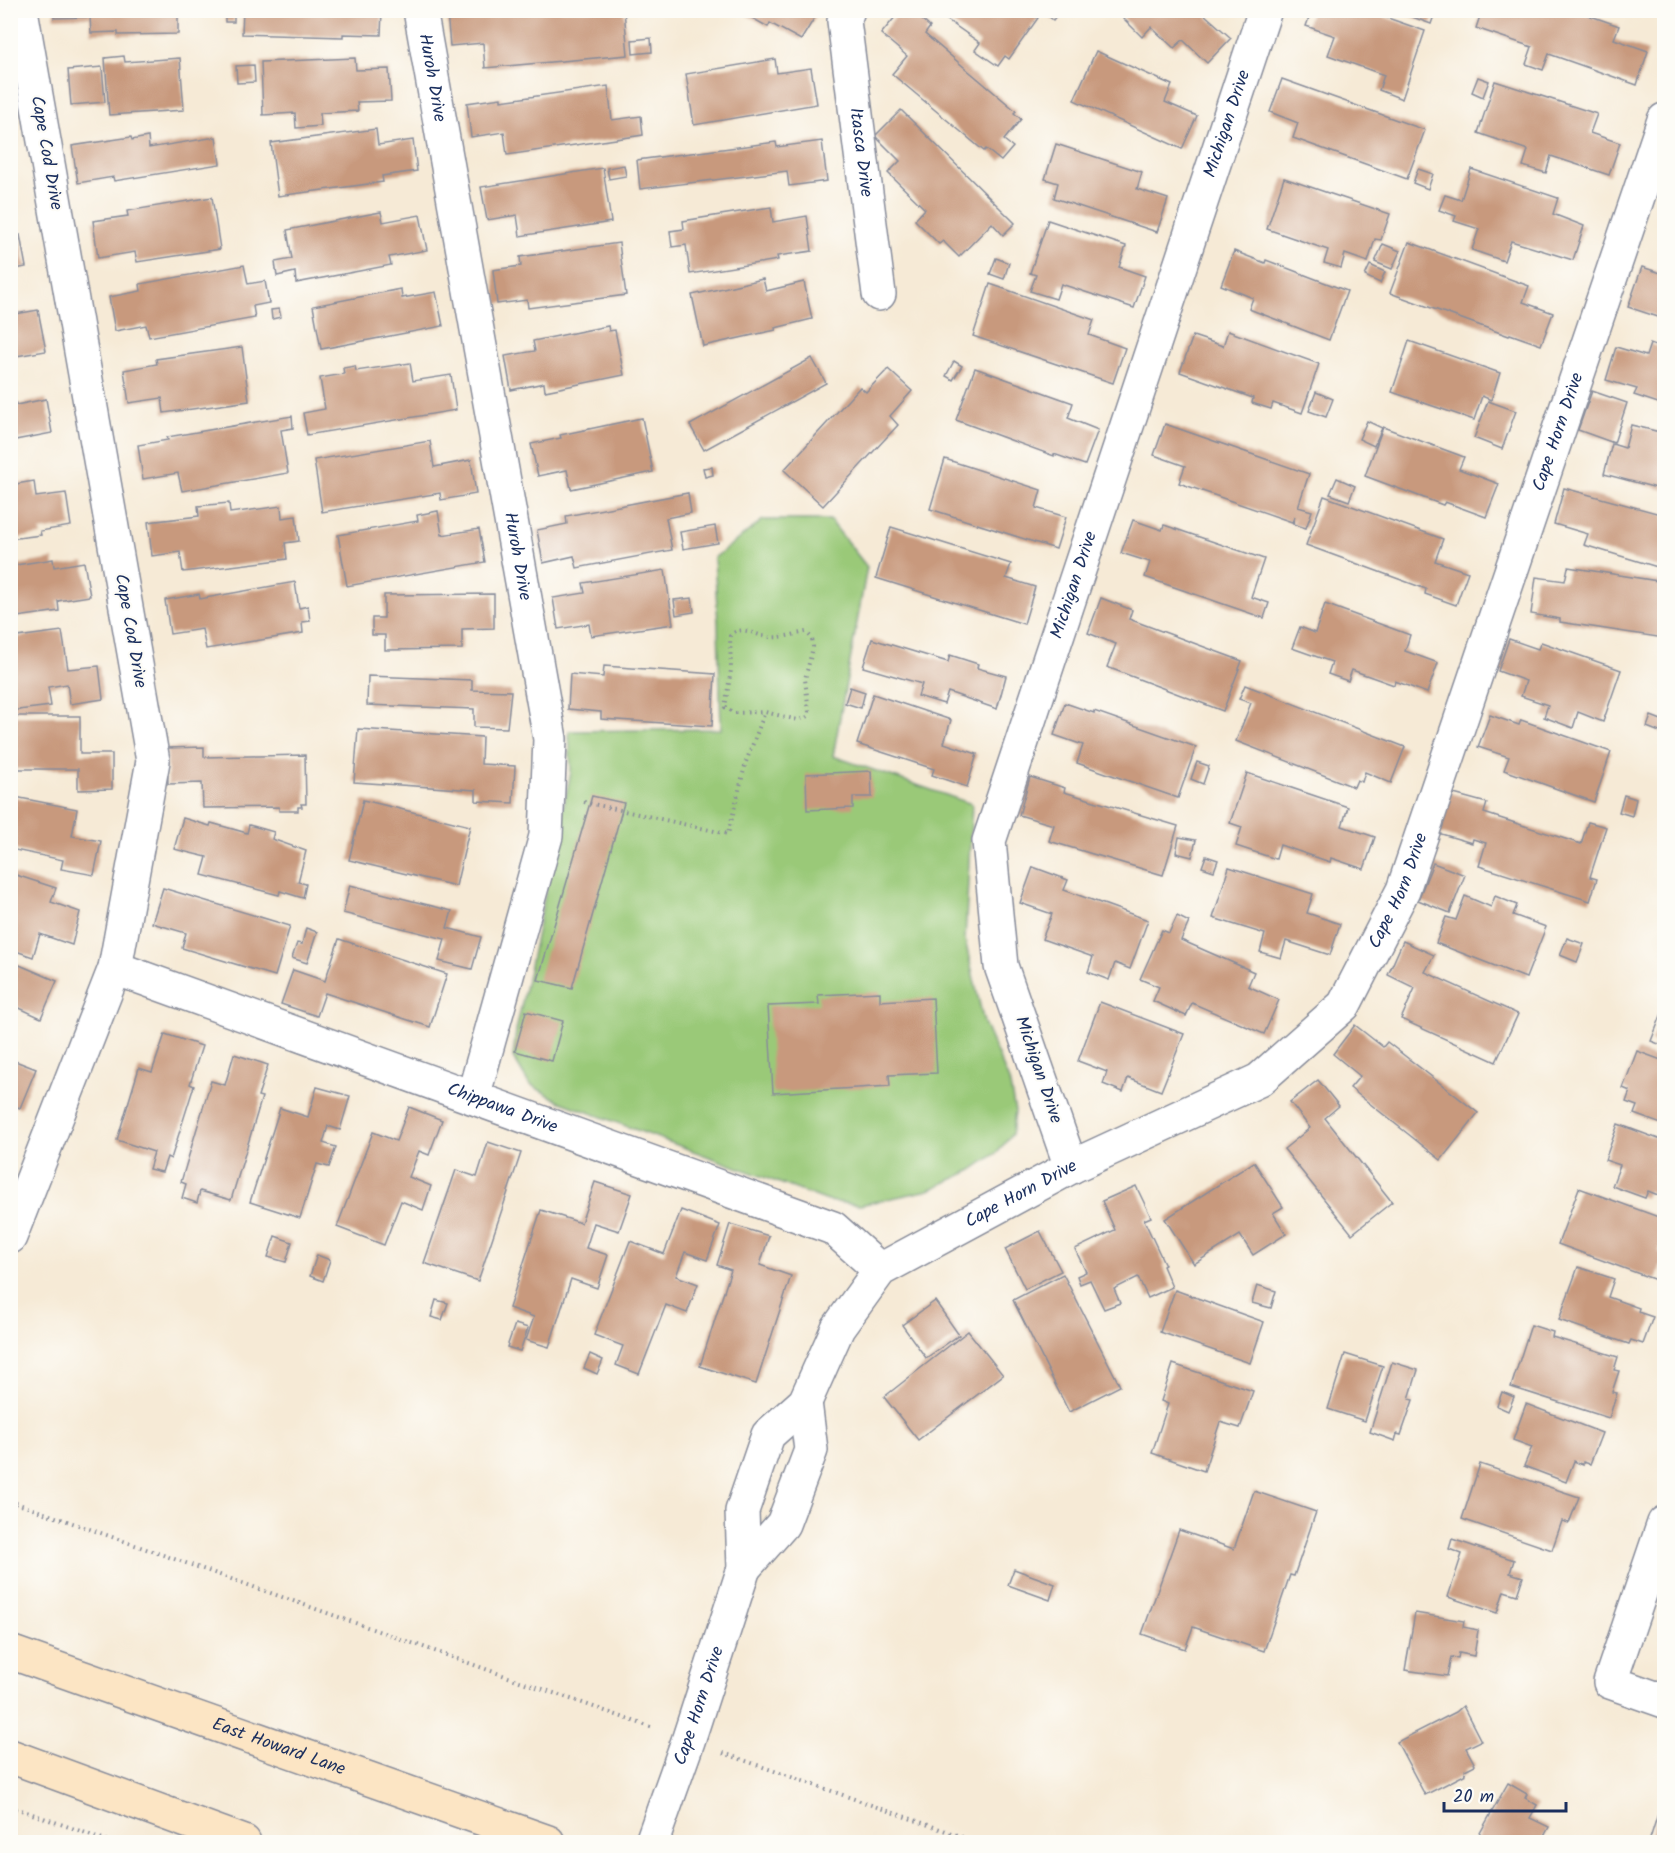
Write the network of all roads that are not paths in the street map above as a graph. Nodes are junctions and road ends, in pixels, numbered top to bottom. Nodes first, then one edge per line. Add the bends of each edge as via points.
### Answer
1 (21, 10) edge
2 (420, 10) edge
3 (848, 10) edge
4 (1265, 10) edge
5 (1665, 120) edge
6 (879, 294) dead end
7 (115, 968) junction
8 (472, 1097) junction
9 (1071, 1167) junction
10 (10, 1237) edge
11 (880, 1270) junction
12 (805, 1402) junction
13 (1665, 1523) edge
14 (744, 1568) junction
15 (10, 1652) edge
16 (1665, 1701) edge
17 (10, 1756) edge
18 (244, 1842) edge
19 (548, 1842) edge
20 (652, 1842) edge

1 - 7 street, Cape Cod Drive via 153,761
2 - 8 street, Huroh Drive via 550,739 546,836
3 - 6 street, Itasca Drive via 844,21
4 - 9 street, Michigan Drive via 989,842 1001,966
5 - 9 street, Cape Horn Drive via 1403,890 1344,1005 1259,1080
7 - 8 street, Chippawa Drive
7 - 10 street, Cape Cod Drive
8 - 11 street, Chippawa Drive via 833,1228
9 - 11 street, Cape Horn Drive
11 - 12 street, Cape Horn Drive via 838,1328
12 - 14 street, Cape Horn Drive via 811,1450 783,1524
12 - 14 street, Cape Horn Drive via 768,1435 742,1512
13 - 16 street via 1610,1682
14 - 20 street, Cape Horn Drive
15 - 19 main road, East Howard Lane
17 - 18 main road

